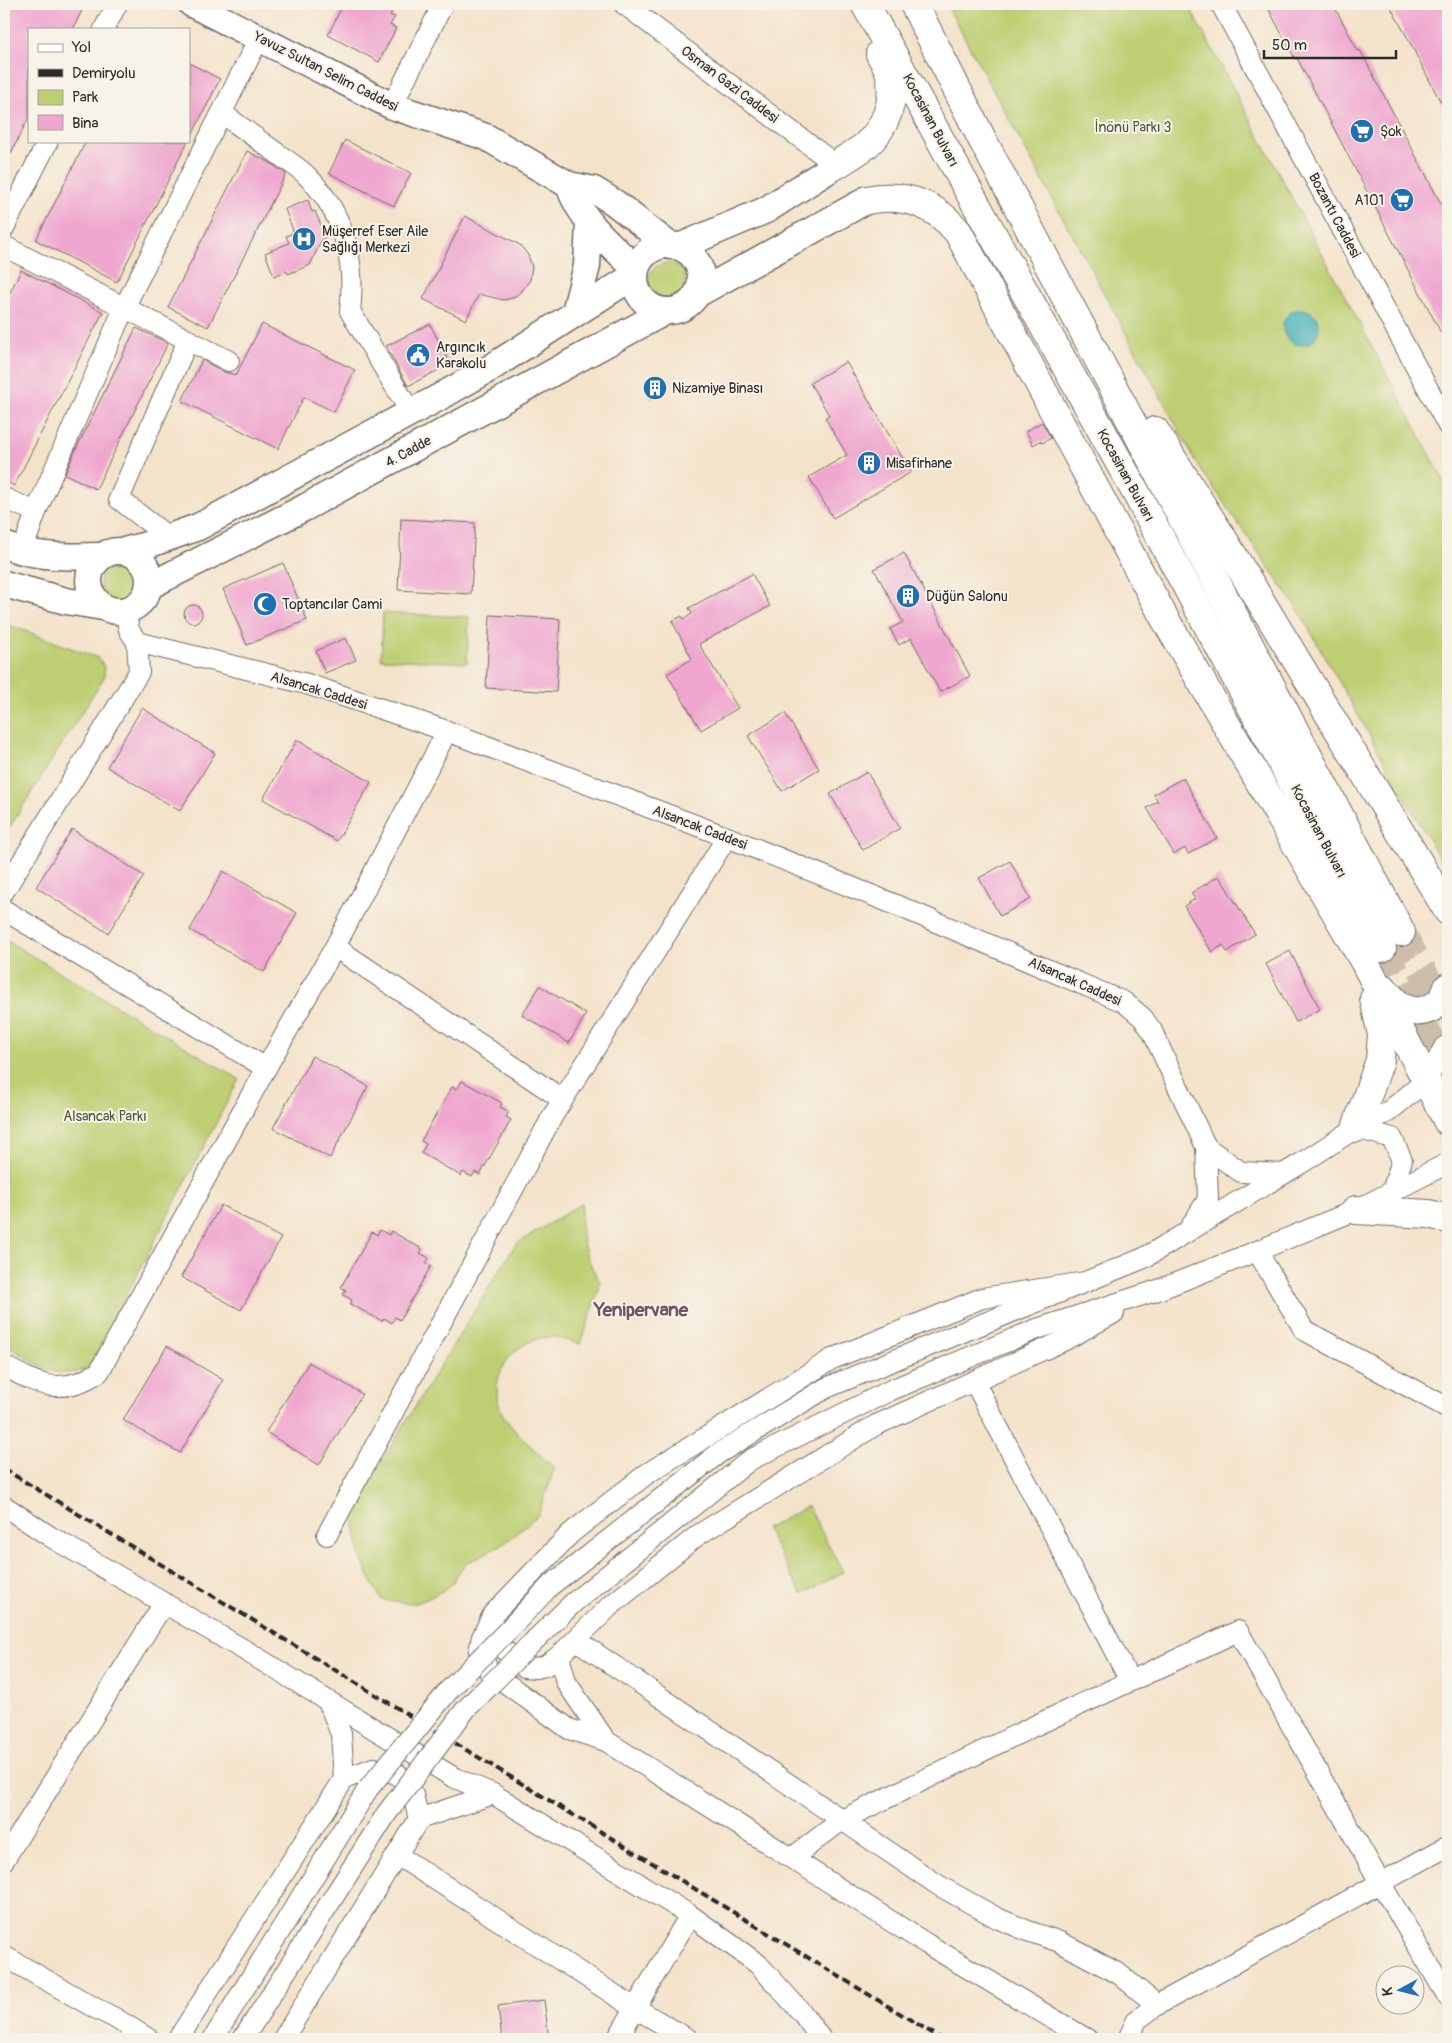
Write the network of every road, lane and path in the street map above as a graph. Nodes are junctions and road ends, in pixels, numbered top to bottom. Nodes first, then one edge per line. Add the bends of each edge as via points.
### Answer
1 (117, 4) edge
2 (192, 4) edge
3 (442, 4) edge
4 (624, 4) edge
5 (855, 4) edge
6 (865, 4) edge
7 (914, 4) edge
8 (1221, 4) edge
9 (105, 28) edge
10 (259, 38) junction
11 (392, 106) junction
12 (222, 113) junction
13 (47, 142) edge
14 (836, 165) junction
15 (569, 185) junction
16 (867, 200) joint
17 (589, 222) junction
18 (4, 228) edge
19 (4, 246) edge
20 (674, 247) junction
21 (1040, 248) junction
22 (636, 272) junction
23 (1018, 280) junction
24 (697, 294) junction
25 (124, 308) junction
26 (666, 311) junction
27 (575, 312) junction
28 (188, 340) junction
29 (229, 361) dead end
30 (411, 413) junction
31 (1448, 426) edge
32 (4, 498) edge
33 (36, 512) junction
34 (168, 538) junction
35 (13, 549) edge
36 (113, 553) junction
37 (4, 584) edge
38 (149, 586) junction
39 (114, 609) junction
40 (1166, 619) junction
41 (137, 642) junction
42 (447, 731) junction
43 (727, 837) junction
44 (4, 890) edge
45 (4, 910) edge
46 (1448, 911) edge
47 (335, 947) junction
48 (1383, 948) junction
49 (1448, 987) edge
50 (1448, 1045) edge
51 (266, 1068) junction
52 (1427, 1080) junction
53 (562, 1099) junction
54 (1448, 1122) edge
55 (1356, 1128) junction
56 (1206, 1147) junction
57 (1448, 1163) edge
58 (1283, 1174) junction
59 (1392, 1191) junction
60 (1356, 1210) junction
61 (1448, 1219) edge
62 (1188, 1231) junction
63 (1257, 1251) junction
64 (1086, 1282) junction
65 (1158, 1290) junction
66 (4, 1366) edge
67 (974, 1381) junction
68 (1448, 1408) edge
69 (4, 1506) edge
70 (327, 1535) dead end
71 (164, 1603) junction
72 (493, 1614) junction
73 (576, 1640) junction
74 (559, 1656) junction
75 (1130, 1681) junction
76 (328, 1701) junction
77 (606, 1741) junction
78 (344, 1780) junction
79 (493, 1794) junction
80 (419, 1819) junction
81 (842, 1820) junction
82 (1448, 1846) edge
83 (397, 1856) junction
84 (792, 1858) junction
85 (4, 1860) edge
86 (1381, 1884) junction
87 (690, 1914) junction
88 (4, 1956) edge
89 (1448, 1997) edge
90 (1157, 2005) junction
91 (636, 2008) junction
92 (149, 2039) edge
93 (178, 2039) edge
94 (213, 2039) edge
95 (243, 2039) edge
96 (283, 2039) edge
97 (617, 2039) edge
98 (688, 2039) edge
99 (821, 2039) edge
100 (1087, 2039) edge
101 (1128, 2039) edge

1 - 9 street
2 - 10 main road, Yavuz Sultan Selim Caddesi
3 - 11 street
4 - 14 street, Osman Gazi Caddesi
5 - 14 highway via 890,74 891,101 882,126 874,137
6 - 23 highway, Kocasinan Bulvarı
7 - 21 highway, Kocasinan Bulvarı
8 - 31 street, Bozantı Caddesi
10 - 11 main road, Yavuz Sultan Selim Caddesi
10 - 12 street
11 - 15 main road, Yavuz Sultan Selim Caddesi via 486,137
12 - 25 street
12 - 30 street via 307,175 330,205 339,221 350,257 350,311
13 - 18 street
14 - 20 main road via 766,210
15 - 17 main road via 575,202
15 - 20 main road, Yavuz Sultan Selim Caddesi via 594,190
16 - 24 main road
16 - 40 highway via 892,197 916,201 940,213 958,232
17 - 22 main road
17 - 27 main road via 587,266
19 - 25 street
20 - 22 main road via 661,246 646,254
20 - 24 main road via 687,252 698,267
21 - 46 highway via 1223,539
21 - 48 highway, Kocasinan Bulvarı
22 - 26 main road via 638,292 643,300 649,306
22 - 27 main road
23 - 40 highway
23 - 48 highway, Kocasinan Bulvarı
24 - 26 main road via 682,308
25 - 28 street
25 - 33 street
26 - 38 main road, 4. Cadde via 304,508
27 - 30 main road via 489,369
28 - 29 street
28 - 34 street via 119,499
30 - 34 main road via 198,526
32 - 33 street
33 - 35 street
34 - 36 main road
35 - 36 main road via 60,557
36 - 38 main road via 135,555 144,564
36 - 39 main road via 93,565 89,588 94,598
37 - 39 main road via 66,601
38 - 39 main road via 136,606
39 - 41 street
40 - 48 highway
41 - 42 street, Alsancak Caddesi via 308,684
41 - 44 street via 139,672
42 - 43 street, Alsancak Caddesi
42 - 47 street
43 - 53 street
43 - 56 street, Alsancak Caddesi via 914,912 1124,1002 1143,1018 1152,1031
45 - 51 street
47 - 51 street
47 - 53 street
48 - 49 highway via 1392,999 1405,1009 1430,1009 1443,998
48 - 52 highway
48 - 55 highway via 1380,1060
50 - 52 street
51 - 66 street via 99,1372 77,1384 54,1387 34,1382
52 - 54 highway
52 - 55 street via 1388,1112
53 - 70 street
55 - 58 street
55 - 59 street via 1392,1138 1402,1160
56 - 58 street, Alsancak Caddesi via 1241,1172
56 - 62 street, Alsancak Caddesi via 1208,1199
57 - 59 street
58 - 62 street
59 - 60 street
60 - 61 highway via 1429,1214
60 - 63 street
62 - 64 street via 1144,1258
63 - 65 street
63 - 68 street via 1304,1330
64 - 72 street via 982,1298 832,1359 648,1473 571,1533
64 - 94 street, bridge via 826,1388 719,1453 550,1586 449,1690 368,1789
65 - 67 street via 1063,1341
65 - 95 street, bridge via 1037,1329 927,1374 750,1460 573,1603 466,1709 387,1813
67 - 73 street via 876,1424 698,1535 609,1607
67 - 75 street
69 - 71 street
71 - 76 street
71 - 85 street
72 - 74 street via 494,1635 502,1648 524,1667 545,1666
72 - 77 street via 479,1650 489,1671 569,1729
73 - 74 street
73 - 81 street
74 - 77 street via 566,1682
75 - 81 street
75 - 86 street via 1238,1631
76 - 78 street via 341,1734
76 - 79 street via 454,1777
77 - 84 street
78 - 80 street via 372,1768 398,1774 412,1795
78 - 93 street
79 - 80 street
79 - 87 street
80 - 83 street
81 - 84 street
81 - 90 street via 966,1902 1060,1942 1119,1974
82 - 86 street
83 - 91 street
83 - 96 street
84 - 100 street via 927,1944
86 - 89 street
86 - 90 street
87 - 91 street
87 - 99 street via 758,1964
88 - 92 street
90 - 101 street via 1137,2020
91 - 97 street
91 - 98 street

